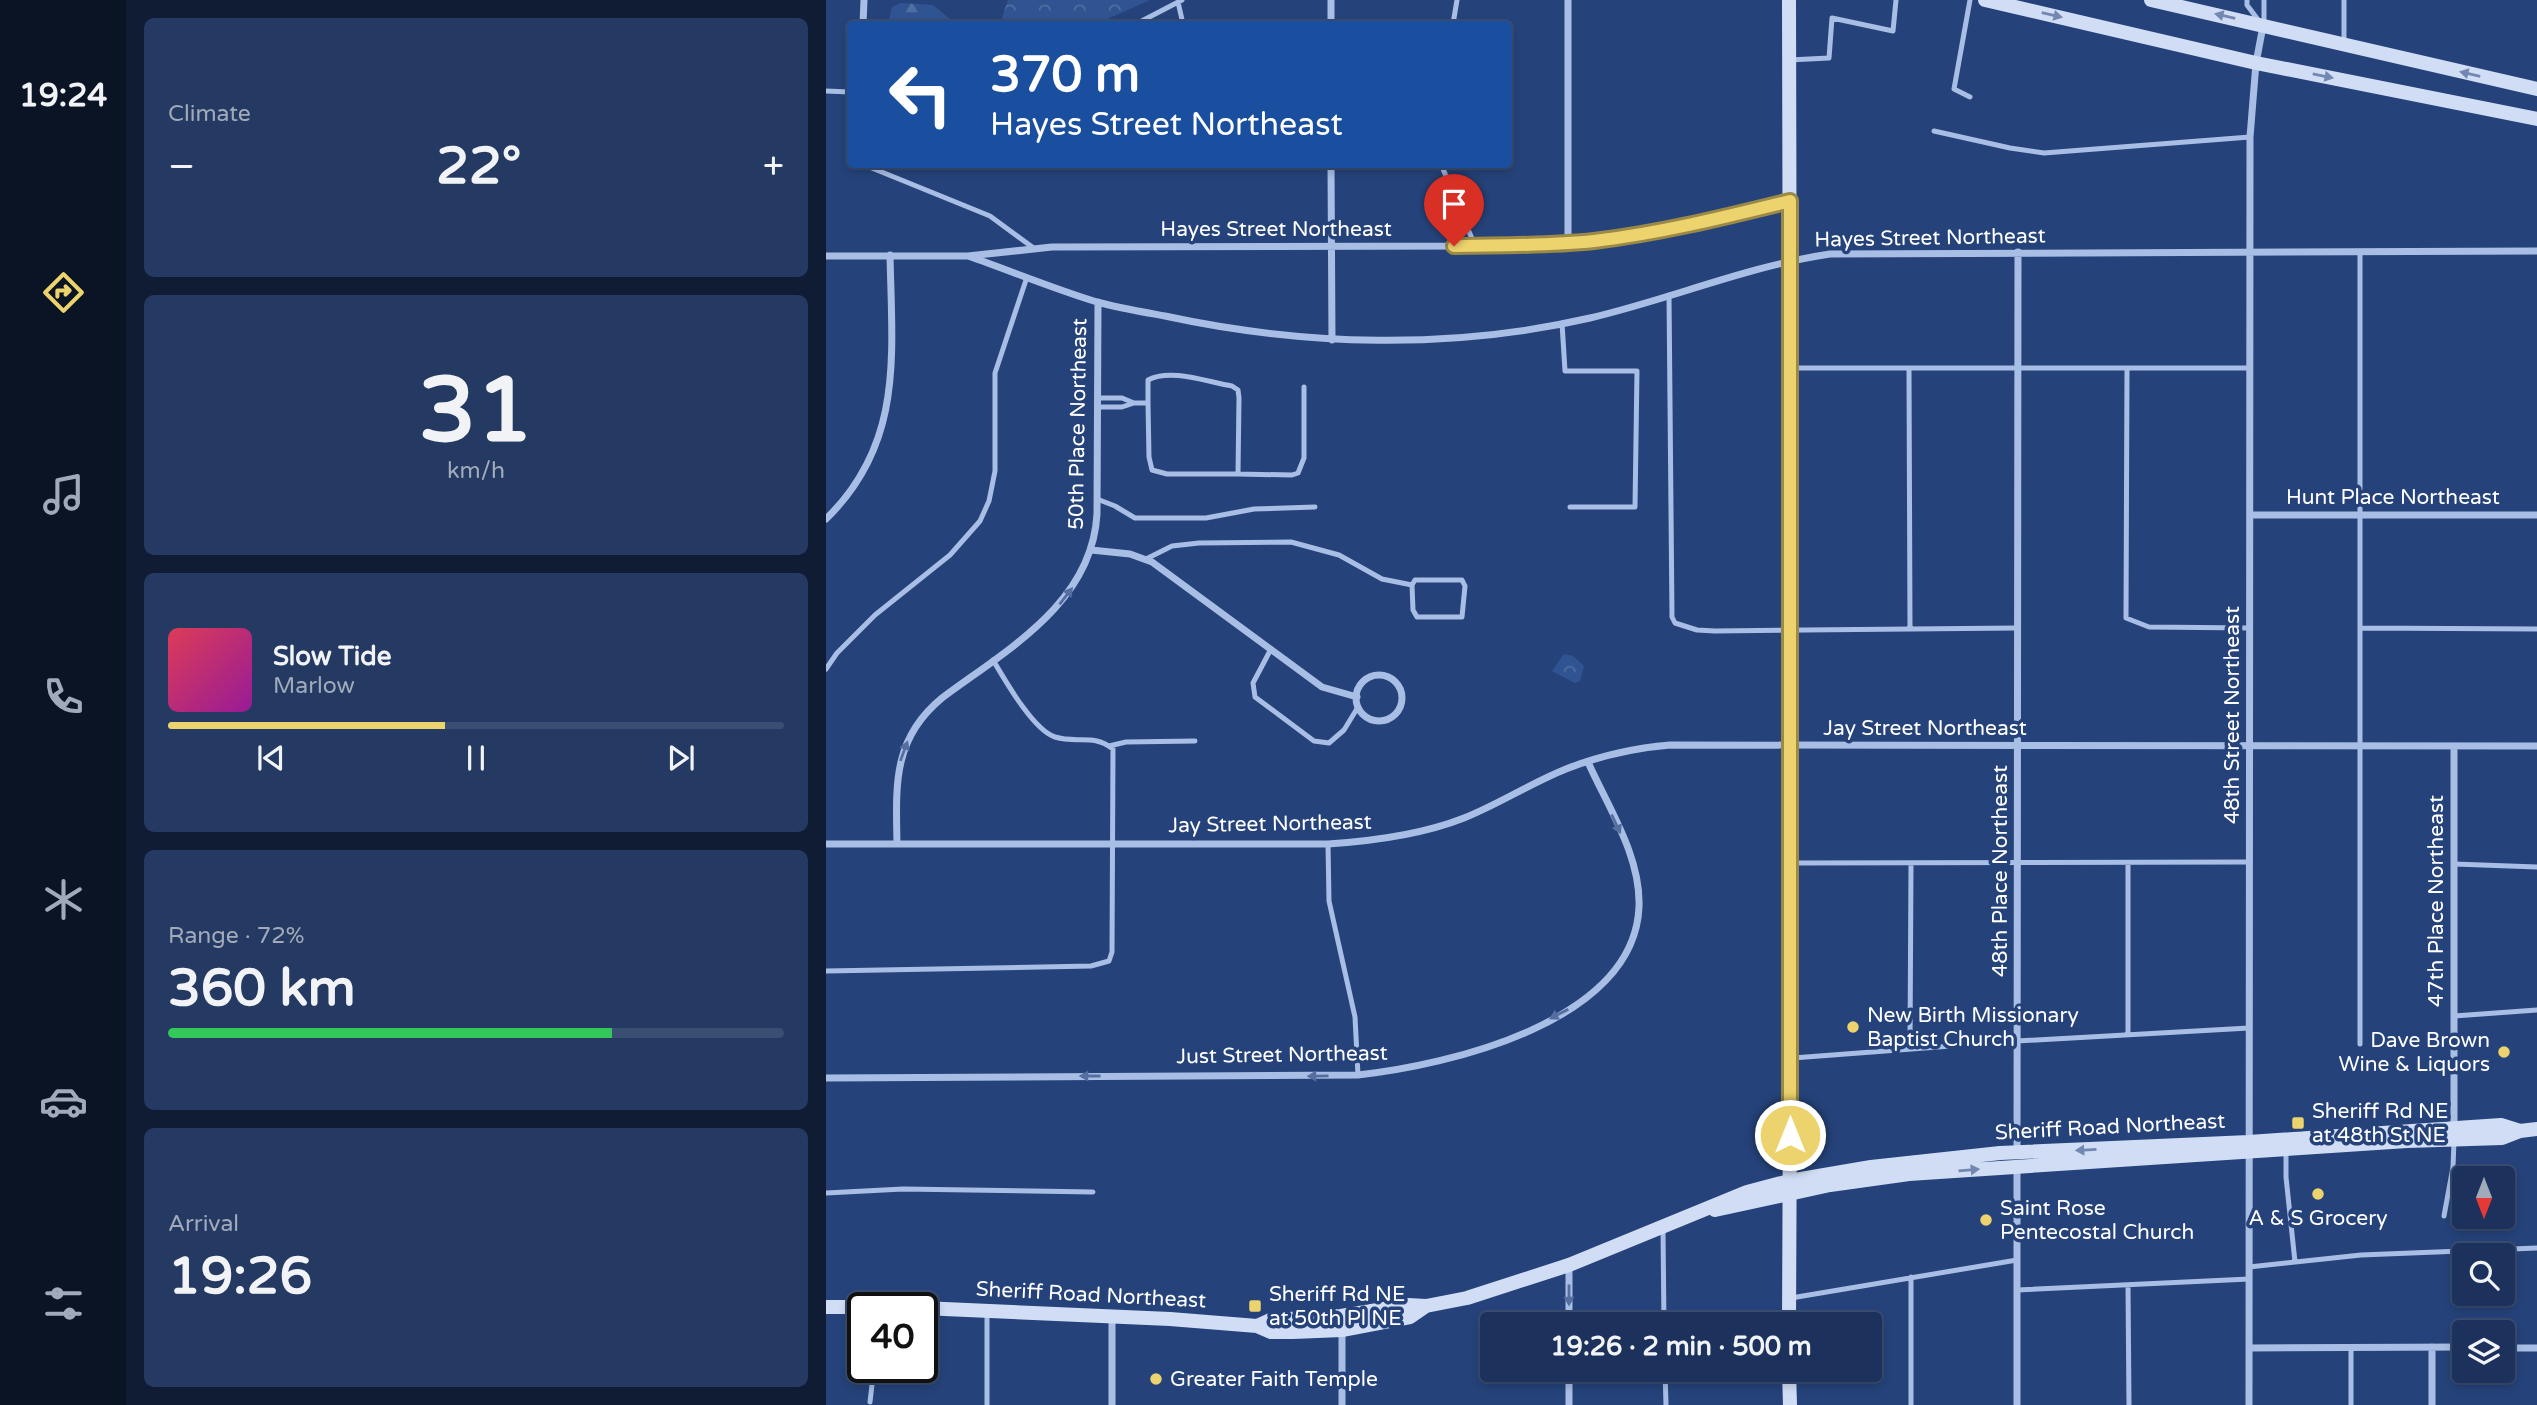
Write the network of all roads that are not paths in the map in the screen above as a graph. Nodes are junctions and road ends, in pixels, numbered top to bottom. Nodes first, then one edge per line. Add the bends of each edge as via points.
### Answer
1 (864, 0) edge
2 (1331, 0) edge
3 (1457, 0) edge
4 (1568, 0) edge
5 (1789, 0) edge
6 (1896, 0) edge
7 (1970, 0) edge
8 (1985, 0) edge
9 (2151, 0) edge
10 (2247, 0) edge
11 (2264, 0) edge
12 (2344, 0) edge
13 (1180, 1) edge
14 (1152, 17) junction
15 (863, 21) edge
16 (1143, 21) edge
17 (1152, 21) edge
18 (1183, 21) edge
19 (1331, 21) edge
20 (1454, 21) edge
21 (2263, 26) junction
22 (2344, 44) junction
23 (1789, 60) junction
24 (2256, 63) junction
25 (2537, 89) edge
26 (826, 91) edge
27 (847, 92) edge
28 (1970, 97) dead end
29 (2537, 119) edge
30 (1934, 131) dead end
31 (2250, 137) junction
32 (872, 168) edge
33 (1331, 168) edge
34 (1443, 168) edge
35 (1790, 201) junction
36 (1568, 243) junction
37 (1332, 246) junction
38 (1475, 246) junction
39 (1035, 249) junction
40 (2537, 251) edge
41 (2250, 252) junction
42 (2360, 252) junction
43 (2018, 253) junction
44 (890, 255) junction
45 (826, 256) edge
46 (968, 256) junction
47 (1790, 261) junction
48 (1027, 277) junction
49 (1670, 295) junction
50 (1098, 302) junction
51 (1562, 323) junction
52 (1332, 340) junction
53 (1790, 368) junction
54 (2250, 368) junction
55 (1909, 369) junction
56 (2018, 369) junction
57 (2127, 369) junction
58 (1304, 387) dead end
59 (1098, 398) junction
60 (1134, 403) junction
61 (1147, 403) junction
62 (1097, 407) junction
63 (1238, 474) junction
64 (1097, 499) junction
65 (1315, 507) dead end
66 (1570, 507) dead end
67 (2250, 515) junction
68 (2361, 515) junction
69 (2537, 515) edge
70 (826, 519) edge
71 (1091, 550) junction
72 (1146, 559) junction
73 (1412, 585) junction
74 (1910, 628) junction
75 (2017, 628) junction
76 (2250, 628) junction
77 (2361, 628) junction
78 (1790, 629) junction
79 (2537, 629) edge
80 (1271, 649) junction
81 (993, 660) junction
82 (826, 669) edge
83 (1357, 697) junction
84 (1358, 707) junction
85 (1195, 741) dead end
86 (1109, 746) junction
87 (1791, 746) junction
88 (2017, 746) junction
89 (2250, 746) junction
90 (2360, 746) junction
91 (2454, 746) junction
92 (2537, 746) edge
93 (1588, 762) junction
94 (826, 844) edge
95 (897, 844) junction
96 (1113, 844) junction
97 (1328, 844) junction
98 (2250, 862) junction
99 (1791, 863) junction
100 (1911, 863) junction
101 (2128, 863) junction
102 (2017, 864) junction
103 (2454, 864) junction
104 (2537, 867) edge
105 (826, 971) edge
106 (2537, 1010) edge
107 (2454, 1016) junction
108 (2249, 1028) junction
109 (2128, 1035) junction
110 (2017, 1041) junction
111 (2360, 1044) dead end
112 (1910, 1049) junction
113 (1790, 1059) junction
114 (1358, 1074) junction
115 (826, 1078) edge
116 (2537, 1129) edge
117 (2454, 1134) junction
118 (2249, 1147) junction
119 (2286, 1151) junction
120 (2017, 1159) junction
121 (1789, 1188) junction
122 (1093, 1192) dead end
123 (826, 1193) edge
124 (2444, 1216) dead end
125 (1663, 1226) junction
126 (2537, 1248) edge
127 (2017, 1261) junction
128 (2295, 1262) junction
129 (1569, 1265) junction
130 (2249, 1267) junction
131 (1911, 1277) junction
132 (2249, 1279) junction
133 (2128, 1285) junction
134 (2017, 1290) junction
135 (1788, 1299) junction
136 (826, 1307) edge
137 (847, 1307) edge
138 (938, 1308) edge
139 (988, 1310) junction
140 (1569, 1312) edge
141 (1664, 1312) edge
142 (1788, 1312) edge
143 (1112, 1316) junction
144 (1341, 1323) junction
145 (2351, 1347) junction
146 (2249, 1348) junction
147 (2432, 1348) junction
148 (2452, 1348) edge
149 (2515, 1348) edge
150 (2537, 1348) edge
151 (1569, 1382) edge
152 (1665, 1382) edge
153 (1789, 1382) edge
154 (872, 1383) edge
155 (870, 1402) dead end
156 (987, 1405) edge
157 (1112, 1405) edge
158 (1342, 1405) edge
159 (1569, 1405) edge
160 (1666, 1405) edge
161 (1790, 1405) edge
162 (1912, 1405) edge
163 (2017, 1405) edge
164 (2129, 1405) edge
165 (2249, 1405) edge
166 (2351, 1405) edge
167 (2432, 1405) edge

1 - 15 street
2 - 19 street
3 - 20 lane
4 - 36 street
5 - 23 main road
6 - 23 lane via 1893,30 1832,18 1829,58
7 - 28 lane via 1954,89
8 -> 24 main road
21 -> 9 main road
10 - 21 lane
11 - 21 lane
12 - 22 lane
13 - 14 lane
13 - 18 lane
14 - 16 lane
14 - 17 lane
21 - 22 main road
21 - 24 street, 48th Street Northeast
25 -> 22 main road
23 - 35 main road
24 -> 29 main road
24 - 31 street, 48th Street Northeast
26 - 27 lane
30 - 31 lane via 2044,153
31 - 41 street, 48th Street Northeast
32 - 39 lane via 990,216
33 - 37 street
34 - 38 lane
35 - 36 street, Hayes Street Northeast via 1703,223
35 - 47 main road
36 - 38 street, Hayes Street Northeast
37 - 38 street, Hayes Street Northeast
37 - 39 street, Hayes Street Northeast
37 - 52 street
39 - 46 street, Hayes Street Northeast
40 - 42 street, Hayes Street Northeast
41 - 42 street, Hayes Street Northeast
41 - 43 street, Hayes Street Northeast
41 - 54 street, 48th Street Northeast
42 - 68 lane
43 - 47 street, Hayes Street Northeast via 1843,253
43 - 56 street, 48th Place Northeast
44 - 45 street, Hayes Street Northeast
44 - 46 street, Hayes Street Northeast
44 - 70 street via 891,376 880,438 850,492
46 - 48 street, Hayes Street Northeast
47 - 49 street, Hayes Street Northeast
47 - 53 main road
48 - 50 street, Hayes Street Northeast
48 - 82 lane via 995,373 995,471 980,521 950,555 875,615
49 - 51 street, Hayes Street Northeast
49 - 78 lane via 1672,617 1680,626 1697,630
50 - 52 street, Hayes Street Northeast via 1221,328
50 - 59 street, 50th Place Northeast
51 - 52 street, Hayes Street Northeast via 1465,337
51 - 66 lane via 1564,371 1637,372 1635,506
53 - 55 lane
53 - 78 main road
54 - 57 lane
54 - 67 street, 48th Street Northeast
55 - 56 lane
55 - 74 lane
56 - 57 lane
56 - 75 street, 48th Place Northeast
57 - 76 lane via 2126,618 2149,627
58 - 63 lane via 1304,458 1298,473
59 - 60 lane
59 - 62 street, 50th Place Northeast
60 - 61 lane
60 - 62 lane
61 - 63 lane via 1152,470
61 - 63 lane via 1148,380 1168,375 1238,390
62 - 64 street, 50th Place Northeast
64 - 65 lane via 1135,518 1206,518 1254,509
64 - 71 street, 50th Place Northeast
67 - 68 street, Hunt Place Northeast
67 - 76 street, 48th Street Northeast
68 - 69 street, Hunt Place Northeast
68 - 77 lane
71 - 72 street
81 -> 71 street, 50th Place Northeast via 1061,603
72 - 73 lane via 1172,546 1291,542 1339,555 1382,579
72 - 80 street
73 - 73 lane via 1415,580 1462,580 1462,617 1417,617
74 - 75 lane
74 - 78 lane
75 - 88 street, 48th Place Northeast
76 - 89 street, 48th Street Northeast
77 - 79 lane
77 - 90 lane
78 - 87 main road
80 - 83 street via 1322,687
80 - 84 lane via 1253,683 1255,697 1314,741 1329,743 1337,737
81 - 86 lane via 1032,720 1054,737 1102,740
95 -> 81 street, 50th Place Northeast via 897,776 908,740 934,704
83 - 84 street
83 - 84 street via 1367,679 1381,675 1395,681 1402,693 1395,714 1382,720 1368,718
85 - 86 lane
86 - 96 lane via 1113,749
87 - 88 street, Jay Street Northeast
87 - 93 street, Jay Street Northeast via 1670,745
87 - 99 main road
88 - 89 street, Jay Street Northeast
88 - 102 street, 48th Place Northeast
89 - 90 street, Jay Street Northeast
89 - 98 street, 48th Street Northeast
90 - 91 street, Jay Street Northeast
90 - 111 lane
91 - 92 street, Jay Street Northeast
91 - 103 street, 47th Place Northeast
93 - 97 street, Jay Street Northeast via 1445,825
93 -> 114 street, Just Street Northeast via 1637,880 1636,928 1618,968 1576,1005 1514,1036 1434,1063
94 - 95 street, Jay Street Northeast
95 - 96 street, Jay Street Northeast
96 - 97 street, Jay Street Northeast
96 - 105 lane via 1109,961 1091,966
97 - 114 lane via 1329,901 1355,1017
98 - 101 lane
98 - 108 street, 48th Street Northeast
99 - 100 lane
99 - 113 main road
100 - 102 lane
100 - 112 lane
101 - 102 lane
101 - 109 lane
102 - 110 street, 48th Place Northeast
103 - 104 lane
103 - 107 street, 47th Place Northeast
106 - 107 lane
107 - 117 street, 47th Place Northeast
108 - 109 lane
108 - 118 street, 48th Street Northeast
109 - 110 lane
110 - 112 lane
110 - 120 street, 48th Place Northeast
112 - 113 lane
113 - 121 main road
114 -> 115 street, Just Street Northeast
116 - 117 main road, Sheriff Road Northeast via 2502,1138
117 - 118 main road, Sheriff Road Northeast
117 - 119 main road, Sheriff Road Northeast
117 - 124 lane
118 - 119 main road, Sheriff Road Northeast
118 - 120 main road, Sheriff Road Northeast
118 - 130 street, 48th Street Northeast
119 - 128 lane
120 - 121 main road, Sheriff Road Northeast
120 - 127 street, 48th Place Northeast
121 - 125 main road, Sheriff Road Northeast
121 - 135 main road
122 - 123 lane via 903,1189
125 - 129 main road, Sheriff Road Northeast
125 - 141 lane
126 - 128 lane
127 - 131 lane
127 - 134 street, 48th Place Northeast
128 - 130 lane
129 -> 140 street
129 - 144 main road, Sheriff Road Northeast via 1490,1292 1426,1306 1410,1317
130 - 132 street, 48th Street Northeast
131 - 135 lane
131 - 162 lane
132 - 133 lane
132 - 146 street, 48th Street Northeast
133 - 134 lane
133 - 164 lane
134 - 163 street, 48th Place Northeast
135 - 142 main road
136 - 137 main road
138 - 139 main road, Sheriff Road Northeast
139 - 143 main road, Sheriff Road Northeast
139 - 156 lane
143 - 144 main road, Sheriff Road Northeast via 1257,1326 1271,1332
143 - 157 street
144 - 158 street
145 - 146 street
145 - 147 street
145 - 166 lane
146 - 165 street, 48th Street Northeast
147 - 148 street
147 - 167 street
149 - 150 street
151 - 159 street
152 - 160 lane
153 - 161 main road
154 - 155 lane

